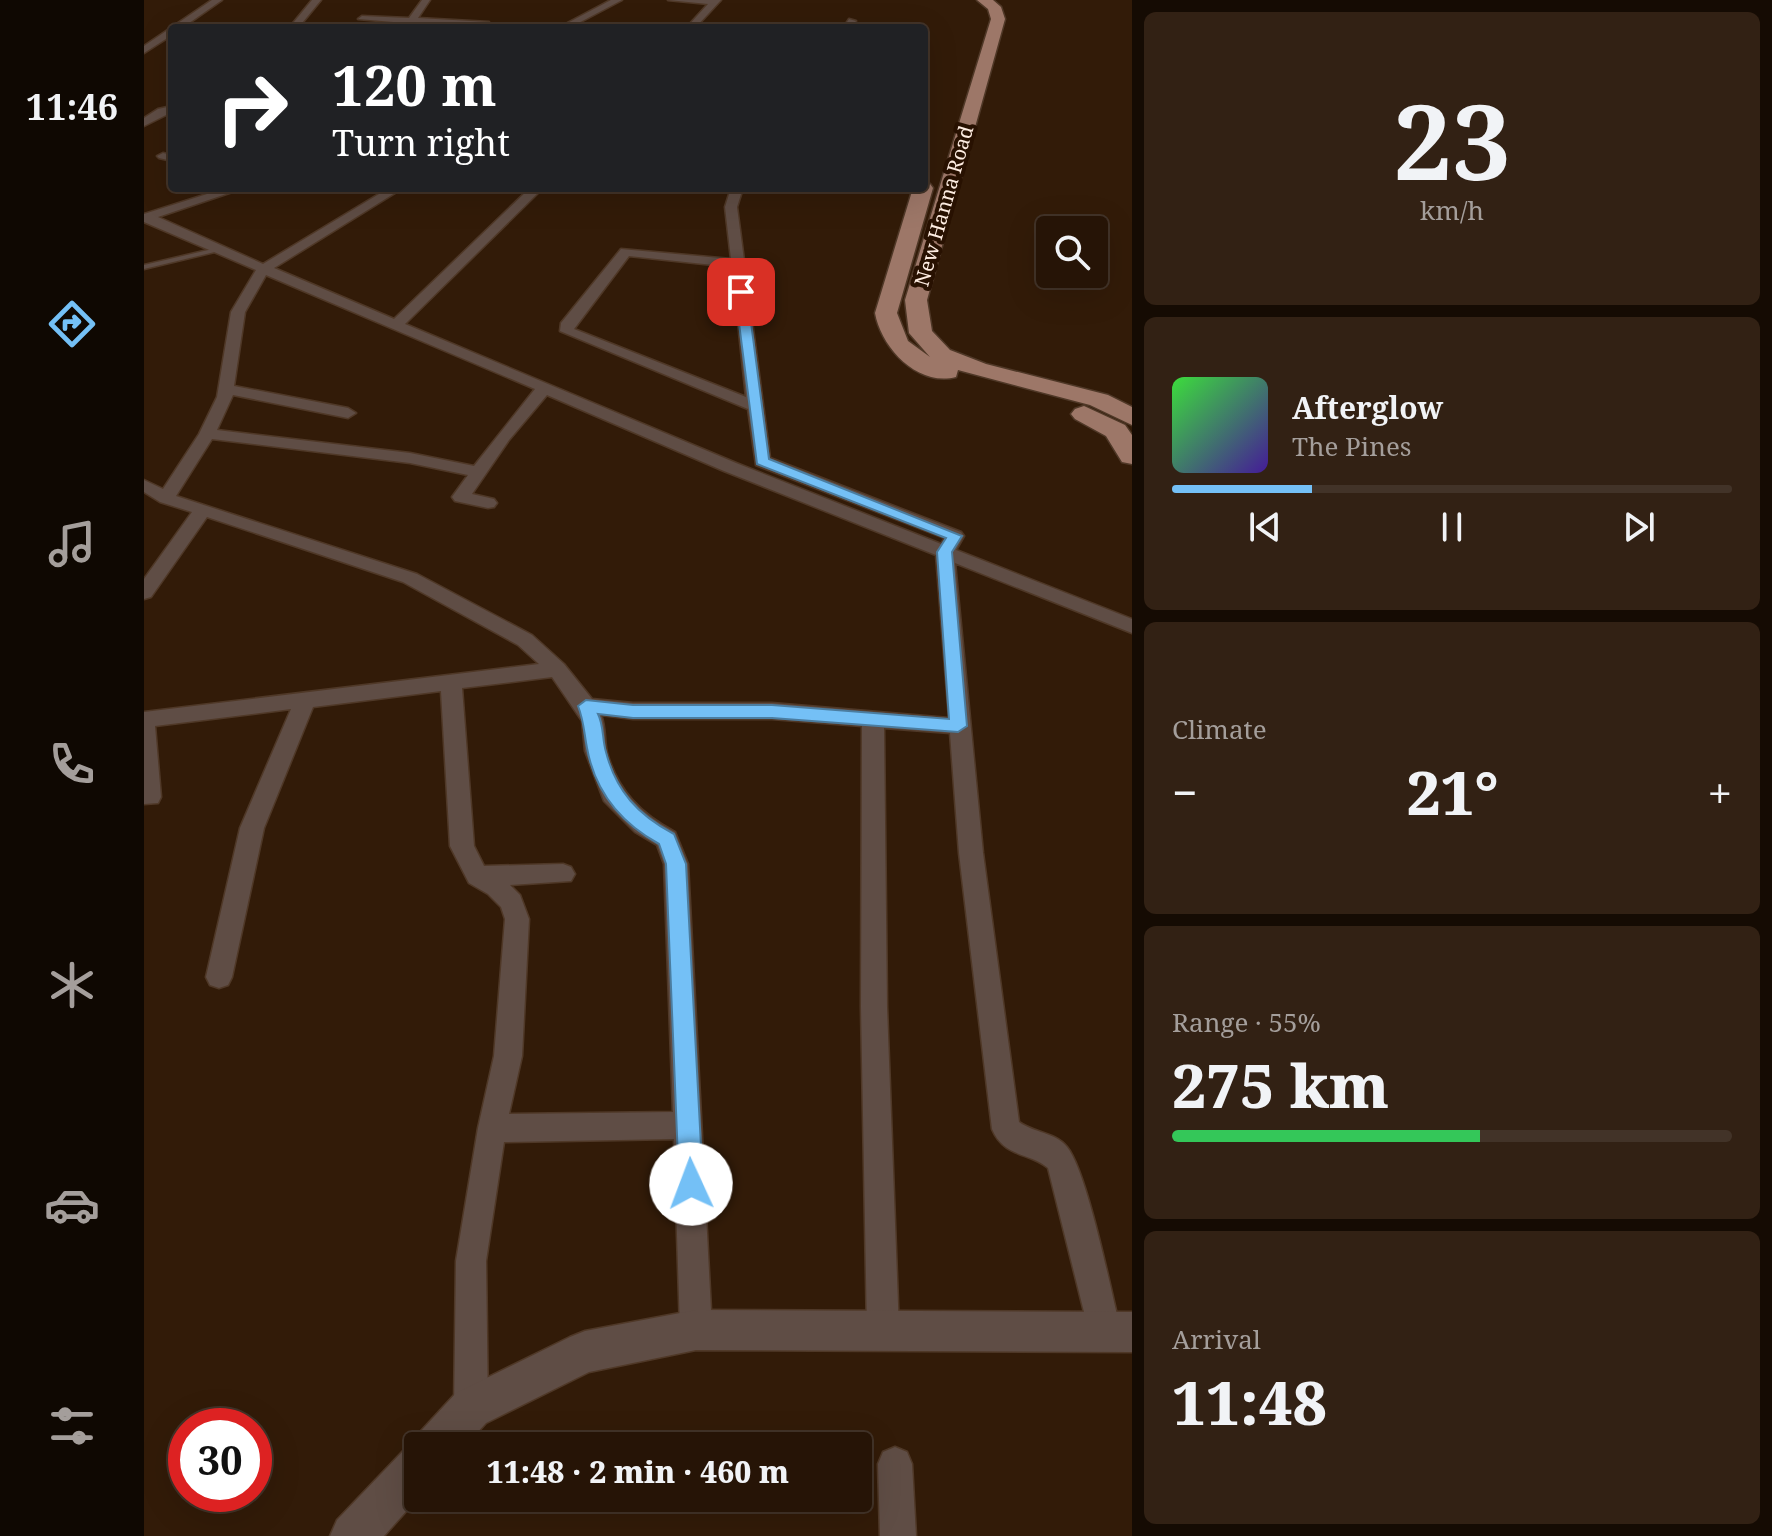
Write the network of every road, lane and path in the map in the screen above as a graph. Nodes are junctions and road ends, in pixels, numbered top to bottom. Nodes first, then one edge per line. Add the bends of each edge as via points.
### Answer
1 (218, 0) edge
2 (317, 0) edge
3 (426, 0) edge
4 (618, 0) edge
5 (672, 0) edge
6 (970, 0) edge
7 (716, 1) edge
8 (981, 10) edge
9 (362, 19) dead end
10 (485, 22) dead end
11 (182, 24) edge
12 (296, 24) edge
13 (408, 24) edge
14 (570, 24) edge
15 (694, 24) edge
16 (168, 33) edge
17 (144, 50) edge
18 (144, 106) edge
19 (168, 109) edge
20 (168, 110) edge
21 (144, 123) edge
22 (158, 124) dead end
23 (224, 192) edge
24 (391, 192) edge
25 (533, 192) edge
26 (736, 192) edge
27 (921, 192) edge
28 (148, 214) edge
29 (221, 249) junction
30 (737, 264) junction
31 (144, 267) edge
32 (264, 269) junction
33 (396, 325) junction
34 (544, 388) junction
35 (226, 389) junction
36 (755, 406) junction
37 (348, 413) dead end
38 (1132, 417) edge
39 (207, 434) junction
40 (1132, 456) edge
41 (480, 472) junction
42 (144, 485) edge
43 (166, 498) junction
44 (488, 503) dead end
45 (203, 510) junction
46 (945, 552) junction
47 (144, 593) edge
48 (1132, 626) edge
49 (557, 669) junction
50 (451, 682) junction
51 (305, 700) junction
52 (586, 706) junction
53 (873, 720) junction
54 (958, 726) junction
55 (150, 797) dead end
56 (563, 874) dead end
57 (477, 876) junction
58 (219, 977) dead end
59 (689, 1125) junction
60 (492, 1128) junction
61 (696, 1330) junction
62 (883, 1331) junction
63 (1118, 1332) edge
64 (471, 1408) junction
65 (449, 1432) edge
66 (895, 1464) dead end
67 (404, 1488) edge
68 (384, 1520) edge
69 (353, 1536) edge
70 (898, 1536) edge

1 - 11 street
2 - 12 street
3 - 13 street
4 - 14 street
5 - 7 street
6 - 8 main road, New Hanna Road
7 - 15 street
8 - 38 main road, New Hanna Road via 994,7 998,19 916,300 921,333 941,355 1099,400
9 - 13 street
10 - 13 street
16 - 17 street
18 - 19 street
20 - 21 street
21 - 22 street
23 - 28 street
24 - 32 street
25 - 33 street
26 - 30 street via 731,207
27 - 40 main road, New Hanna Road via 894,278 886,313 889,333 905,353 925,365 1064,403 1116,431
28 - 29 street
29 - 31 lane
29 - 32 street
30 - 36 street
30 - 36 street via 626,252 566,326 567,331
32 - 33 street
32 - 35 street via 238,312
33 - 34 street
34 - 41 street
34 - 46 street
35 - 37 street
35 - 39 street
36 - 46 street via 762,461 955,536
39 - 41 street via 410,458
39 - 43 street
41 - 44 street via 461,497
42 - 43 street
43 - 45 street
45 - 47 street
45 - 49 street via 410,578 525,640
46 - 48 street
46 - 54 street
49 - 50 street
49 - 52 street
50 - 51 street
50 - 57 street via 462,846
51 - 55 street via 144,720
51 - 58 street via 252,828
52 - 53 street via 772,711
52 - 59 street via 612,795 643,826 667,839 676,864
53 - 54 street
53 - 62 street
54 - 63 street via 1006,1129 1059,1159
56 - 57 street
57 - 60 street via 511,902 517,919 508,1056
59 - 60 street
59 - 61 street
60 - 64 street via 471,1261
61 - 62 street
61 - 64 street via 585,1352
62 - 63 street
64 - 65 street
66 - 70 street
67 - 68 street
68 - 69 street

